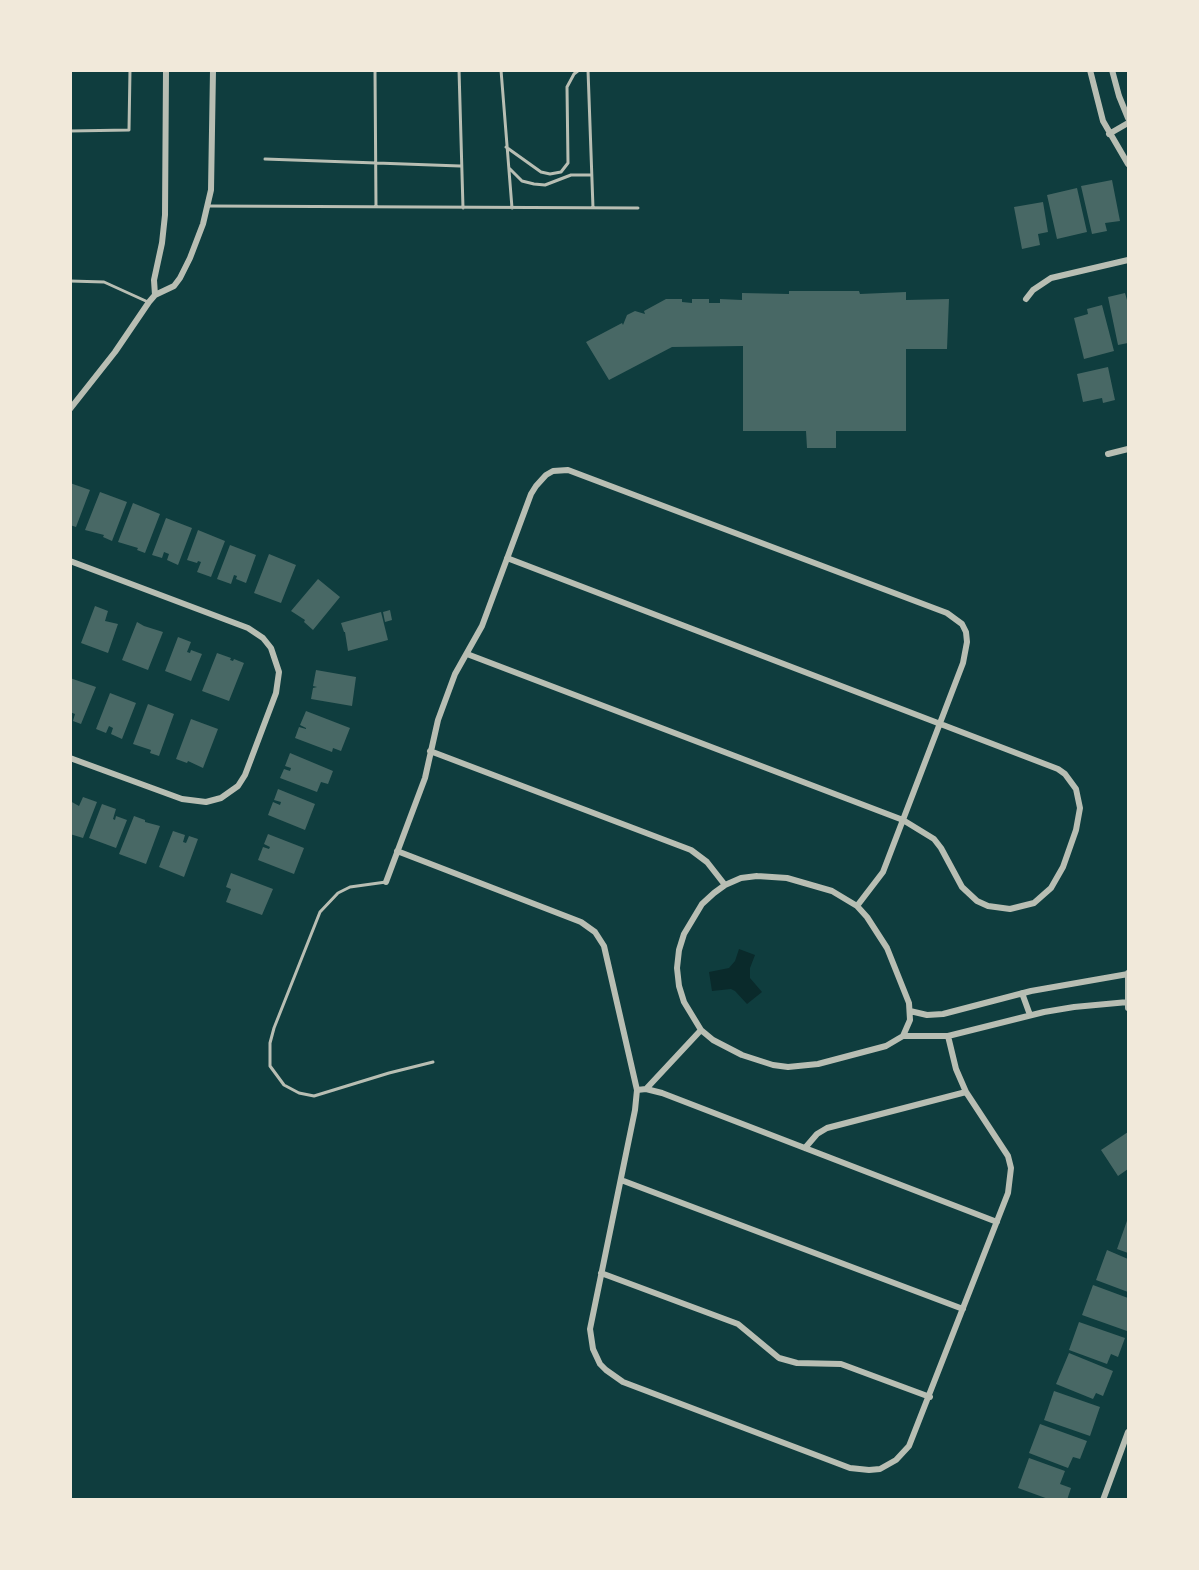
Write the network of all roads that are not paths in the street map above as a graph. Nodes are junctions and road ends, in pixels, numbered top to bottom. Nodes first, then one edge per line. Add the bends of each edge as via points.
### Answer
1 (130, 70) edge
2 (166, 70) edge
3 (213, 70) edge
4 (375, 70) edge
5 (459, 70) edge
6 (501, 70) edge
7 (579, 70) edge
8 (588, 70) edge
9 (1090, 70) edge
10 (1112, 70) edge
11 (1128, 121) edge
12 (70, 130) edge
13 (1109, 134) junction
14 (506, 147) junction
15 (265, 159) dead end
16 (375, 162) junction
17 (1128, 164) edge
18 (460, 166) junction
19 (508, 167) junction
20 (592, 175) junction
21 (208, 206) junction
22 (376, 207) junction
23 (463, 208) junction
24 (512, 208) junction
25 (593, 208) junction
26 (638, 208) dead end
27 (1128, 260) edge
28 (70, 281) edge
29 (155, 295) junction
30 (1026, 299) dead end
31 (149, 302) junction
32 (70, 409) edge
33 (1128, 449) edge
34 (1108, 454) dead end
35 (507, 558) junction
36 (70, 561) edge
37 (467, 654) junction
38 (940, 723) junction
39 (430, 751) junction
40 (70, 758) edge
41 (903, 820) junction
42 (398, 851) junction
43 (386, 882) joint
44 (725, 885) junction
45 (857, 906) junction
46 (1128, 974) edge
47 (1022, 993) junction
48 (1128, 1005) edge
49 (910, 1011) junction
50 (1030, 1015) junction
51 (701, 1030) junction
52 (903, 1036) junction
53 (948, 1036) junction
54 (433, 1062) dead end
55 (646, 1089) junction
56 (637, 1090) junction
57 (966, 1092) junction
58 (805, 1148) junction
59 (621, 1180) junction
60 (997, 1222) junction
61 (602, 1273) junction
62 (963, 1309) junction
63 (930, 1397) junction
64 (1128, 1432) edge
65 (1103, 1500) edge

1 - 12 lane via 129,130
2 - 29 street via 165,215
3 - 21 street
4 - 16 lane
5 - 18 lane
6 - 14 lane
7 - 14 lane via 567,87 568,163 561,172 541,172
8 - 20 lane
9 - 13 street
10 - 11 street
11 - 13 street
13 - 17 street
14 - 19 lane
15 - 16 lane
16 - 18 lane
16 - 22 lane
18 - 23 lane
19 - 20 lane via 522,181 534,184 545,185 571,175
19 - 24 lane
20 - 25 lane
21 - 22 lane
21 - 29 street via 180,278 165,292
22 - 23 lane
23 - 24 lane
24 - 25 lane
25 - 26 lane
27 - 30 street via 1051,278
28 - 31 lane via 105,282
29 - 31 street
31 - 32 street
33 - 34 street
35 - 37 street via 482,626
35 - 38 street
35 - 38 street via 536,486 553,471 568,470 904,597 956,618 966,632 963,663
36 - 40 street via 248,628 271,648 279,672 276,693 245,775 238,786 221,798 206,802 182,800
37 - 39 street via 455,674
37 - 41 street
38 - 41 street
38 - 41 street via 1065,774 1076,789 1080,808 1068,852 1058,878 1043,896 1022,907 999,908 968,895 934,839
39 - 42 street via 428,770
39 - 44 street via 691,850 707,862
41 - 45 street via 883,872
42 - 43 street
42 - 56 street via 582,922 595,932 604,946
43 - 54 lane via 350,887 338,893 320,912 274,1028 270,1066 284,1085 314,1096
44 - 45 street via 757,876 787,878 832,891
44 - 51 street via 702,904 679,950 679,986
45 - 49 street via 887,948
46 - 47 street
46 - 48 street
47 - 49 street via 943,1014
47 - 50 street
48 - 50 street via 1074,1007
49 - 52 street
50 - 53 street
51 - 52 street via 742,1054 788,1067 886,1046
51 - 55 street
52 - 53 street
53 - 57 street
55 - 56 street
55 - 58 street
56 - 59 street
57 - 58 street via 827,1128
57 - 60 street via 1003,1146 1011,1168 1008,1193
58 - 60 street
59 - 61 street
59 - 62 street
60 - 62 street
61 - 63 street via 738,1324 779,1358 797,1363 841,1364
61 - 63 street via 590,1339 600,1364 614,1377 850,1468 869,1470 888,1465 909,1446
62 - 63 street
64 - 65 street

